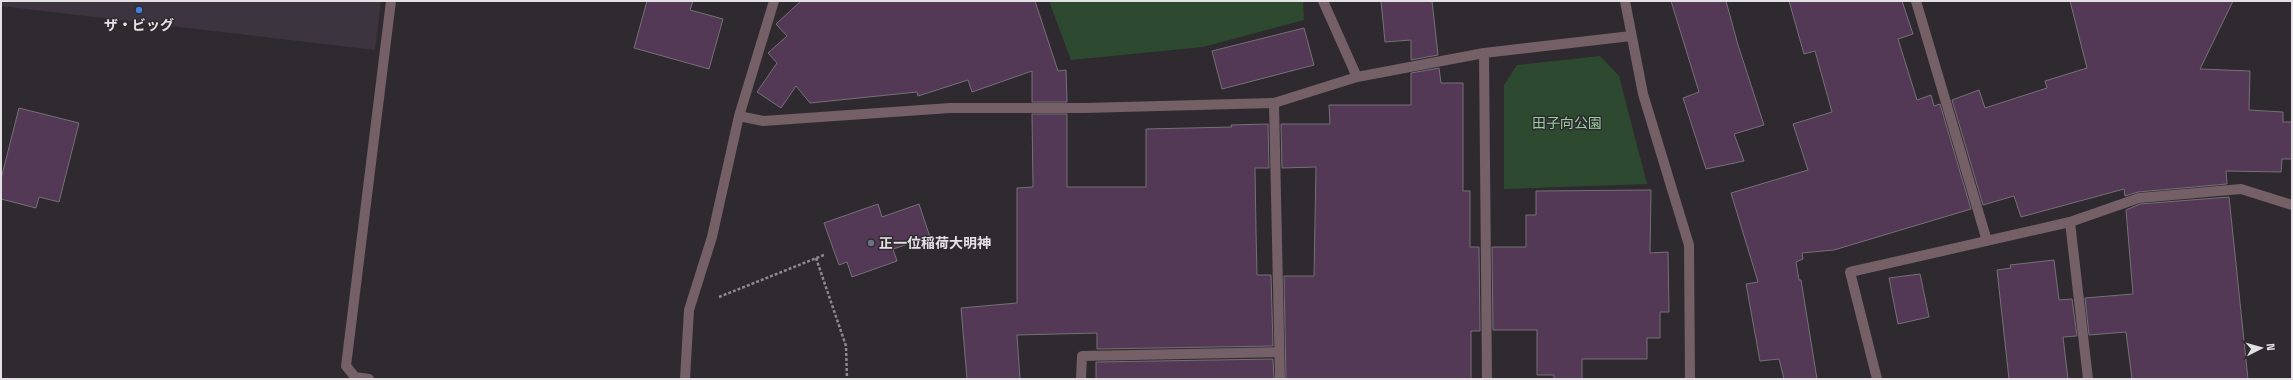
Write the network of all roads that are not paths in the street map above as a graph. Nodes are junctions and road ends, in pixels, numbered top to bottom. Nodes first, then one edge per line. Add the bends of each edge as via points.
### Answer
1 (390, 1) edge
2 (774, 1) edge
3 (1323, 1) edge
4 (1624, 1) edge
5 (1916, 1) edge
6 (1631, 36) junction
7 (1484, 53) junction
8 (1357, 77) junction
9 (1274, 103) junction
10 (739, 116) junction
11 (2292, 205) edge
12 (2070, 222) junction
13 (1987, 241) junction
14 (1279, 352) junction
15 (369, 379) edge
16 (686, 379) edge
17 (1081, 379) edge
18 (1280, 379) edge
19 (1487, 379) edge
20 (1690, 379) edge
21 (1877, 379) edge
22 (2088, 379) edge

1 - 15 street via 346,366 355,377
2 - 10 street
3 - 8 street
4 - 6 street
5 - 13 street
6 - 7 street
6 - 20 street via 1643,94 1689,245
7 - 8 street
7 - 19 street
8 - 9 street
9 - 10 street via 1085,108 950,108 763,121
9 - 14 street
10 - 16 street via 712,237 690,310
11 - 12 street via 2240,189 2139,198
12 - 13 street
12 - 22 street
13 - 21 street via 1850,272
14 - 17 street via 1082,356
14 - 18 street

